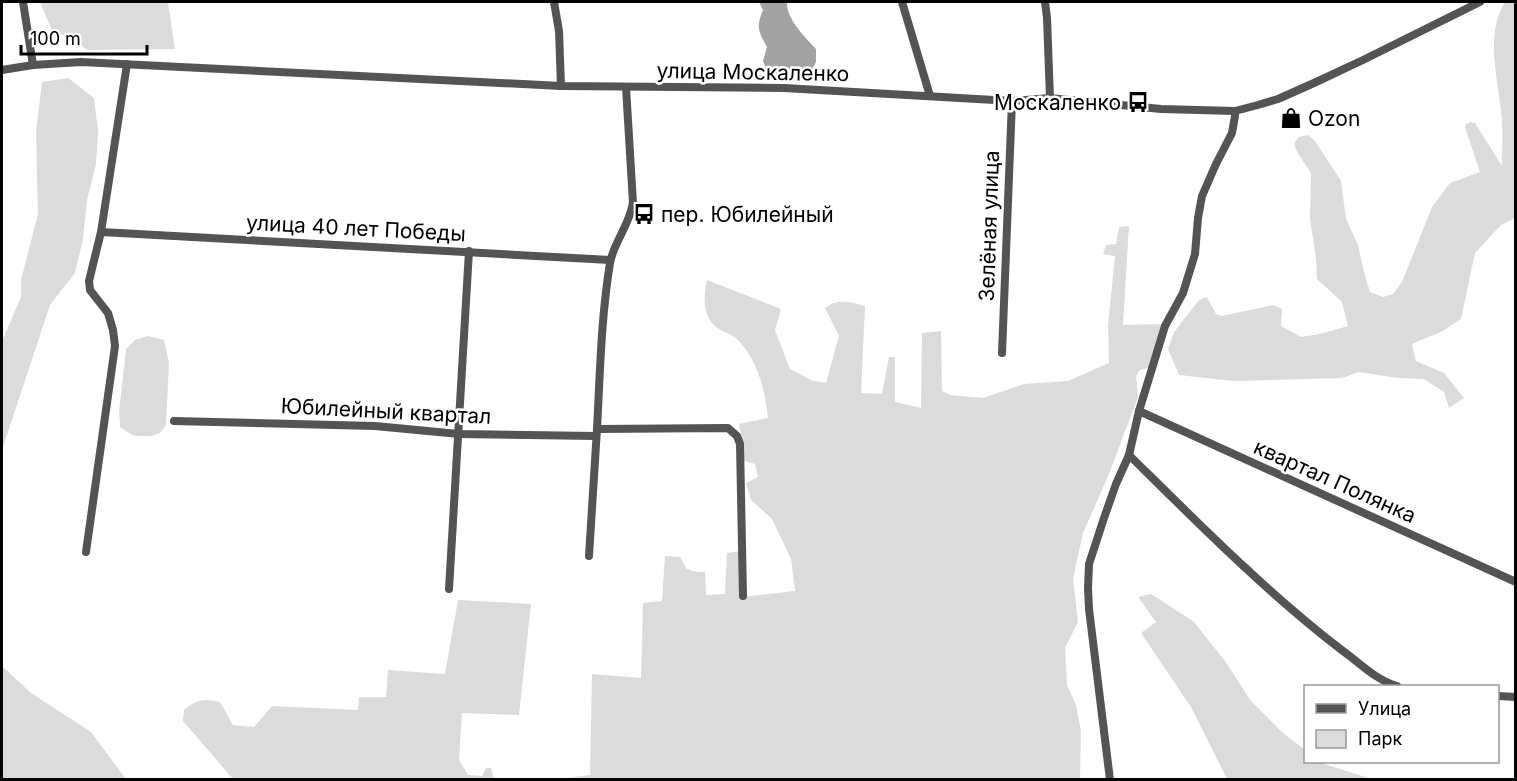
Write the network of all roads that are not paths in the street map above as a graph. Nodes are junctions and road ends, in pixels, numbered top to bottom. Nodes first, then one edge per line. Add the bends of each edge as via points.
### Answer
1 (23, 2) edge
2 (554, 2) edge
3 (902, 2) edge
4 (1045, 2) edge
5 (1480, 2) edge
6 (126, 64) junction
7 (33, 65) junction
8 (2, 70) edge
9 (561, 86) junction
10 (626, 87) junction
11 (930, 96) junction
12 (1050, 98) junction
13 (1012, 101) junction
14 (1235, 111) junction
15 (100, 232) junction
16 (469, 251) junction
17 (610, 260) junction
18 (1002, 353) dead end
19 (1139, 411) junction
20 (174, 421) dead end
21 (596, 433) junction
22 (459, 434) junction
23 (1129, 455) junction
24 (86, 552) dead end
25 (589, 556) dead end
26 (1515, 582) edge
27 (449, 589) dead end
28 (743, 596) dead end
29 (1391, 685) edge
30 (1499, 696) edge
31 (1515, 697) edge
32 (1110, 780) edge

1 - 7 street
2 - 9 street
3 - 11 street
4 - 12 street
5 - 14 street, улица Москаленко via 1314,83 1278,99
6 - 7 street, улица Москаленко
6 - 9 street, улица Москаленко
6 - 15 street
7 - 8 street, улица Москаленко
9 - 10 street, улица Москаленко
10 - 11 street, улица Москаленко via 784,88
10 - 17 street via 633,204
11 - 13 street, улица Москаленко
12 - 13 street, улица Москаленко
12 - 14 street, улица Москаленко via 1161,109
13 - 18 street, Зелёная улица
14 - 19 street via 1232,134 1202,196 1195,254 1183,293 1165,326
15 - 16 street, улица 40 лет Победы
15 - 24 street via 90,290 108,313 116,346
16 - 17 street, улица 40 лет Победы
16 - 22 street
17 - 21 street
19 - 23 street
19 - 26 street, квартал Полянка
20 - 22 street, Юбилейный квартал via 375,426
21 - 22 street, Юбилейный квартал
21 - 25 street
21 - 28 street, Юбилейный квартал via 723,428 733,431 740,444
22 - 27 street
23 - 29 street via 1287,604
23 - 32 street via 1104,518 1089,564 1088,580
30 - 31 street

